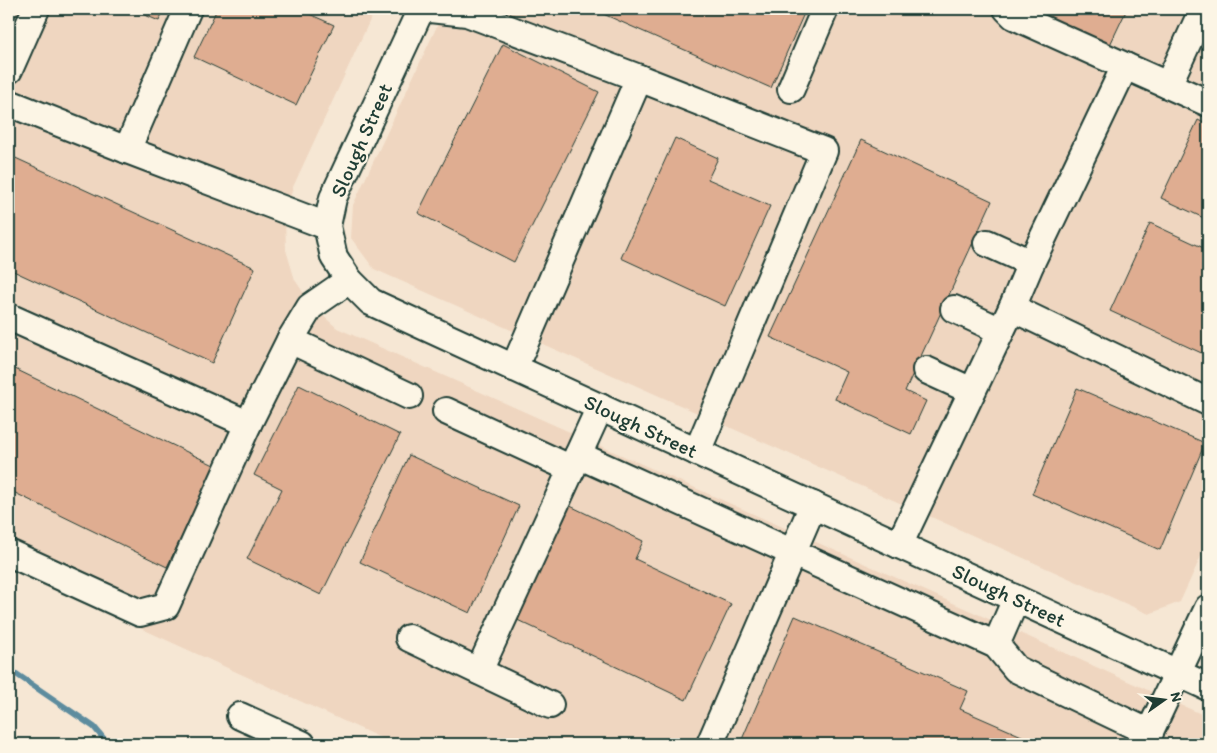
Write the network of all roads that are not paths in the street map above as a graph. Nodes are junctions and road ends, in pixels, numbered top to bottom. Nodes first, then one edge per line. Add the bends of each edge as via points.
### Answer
1 (36, 9) edge
2 (188, 9) edge
3 (421, 9) edge
4 (430, 9) edge
5 (825, 9) edge
6 (1007, 9) edge
7 (1203, 9) edge
8 (1125, 66) junction
9 (9, 70) edge
10 (639, 78) junction
11 (1168, 85) junction
12 (790, 89) dead end
13 (1208, 103) edge
14 (9, 104) edge
15 (127, 150) junction
16 (327, 226) junction
17 (987, 243) dead end
18 (1032, 263) junction
19 (349, 280) junction
20 (954, 309) dead end
21 (9, 317) edge
22 (1007, 319) junction
23 (290, 340) junction
24 (514, 368) junction
25 (926, 370) dead end
26 (972, 391) junction
27 (408, 396) dead end
28 (1208, 402) edge
29 (600, 407) junction
30 (446, 411) dead end
31 (248, 424) junction
32 (697, 452) junction
33 (575, 462) junction
34 (813, 505) junction
35 (899, 545) junction
36 (792, 552) junction
37 (9, 553) edge
38 (1016, 599) junction
39 (1208, 608) edge
40 (408, 638) dead end
41 (996, 645) junction
42 (479, 671) junction
43 (1178, 673) junction
44 (1208, 687) edge
45 (550, 705) dead end
46 (240, 716) dead end
47 (1147, 738) edge
48 (302, 744) edge
49 (710, 744) edge

1 - 9 street
2 - 15 street
3 - 16 street, Slough Street via 333,198
4 - 10 street via 467,13
5 - 12 street
6 - 8 street via 1014,16
7 - 11 street
8 - 11 street
8 - 18 street
10 - 24 street
10 - 32 street via 824,151
11 - 13 street
14 - 15 street
15 - 16 street
16 - 19 street, Slough Street via 334,257
17 - 18 street
18 - 22 street
19 - 23 street via 310,307
19 - 24 street, Slough Street via 371,302
20 - 22 street
21 - 31 street
22 - 26 street
22 - 28 street
23 - 27 street
23 - 31 street
24 - 29 street, Slough Street
25 - 26 street
26 - 35 street
29 - 32 street, Slough Street
29 - 33 street
30 - 33 street
31 - 37 street via 166,606 140,614
32 - 34 street, Slough Street
33 - 36 street
33 - 42 street
34 - 35 street, Slough Street
34 - 36 street
35 - 38 street, Slough Street
36 - 41 street
36 - 49 street
38 - 41 street
38 - 43 street, Slough Street
39 - 43 street
40 - 42 street
41 - 47 street via 1016,669
42 - 45 street
43 - 44 street, Slough Street
43 - 47 street
46 - 48 street

